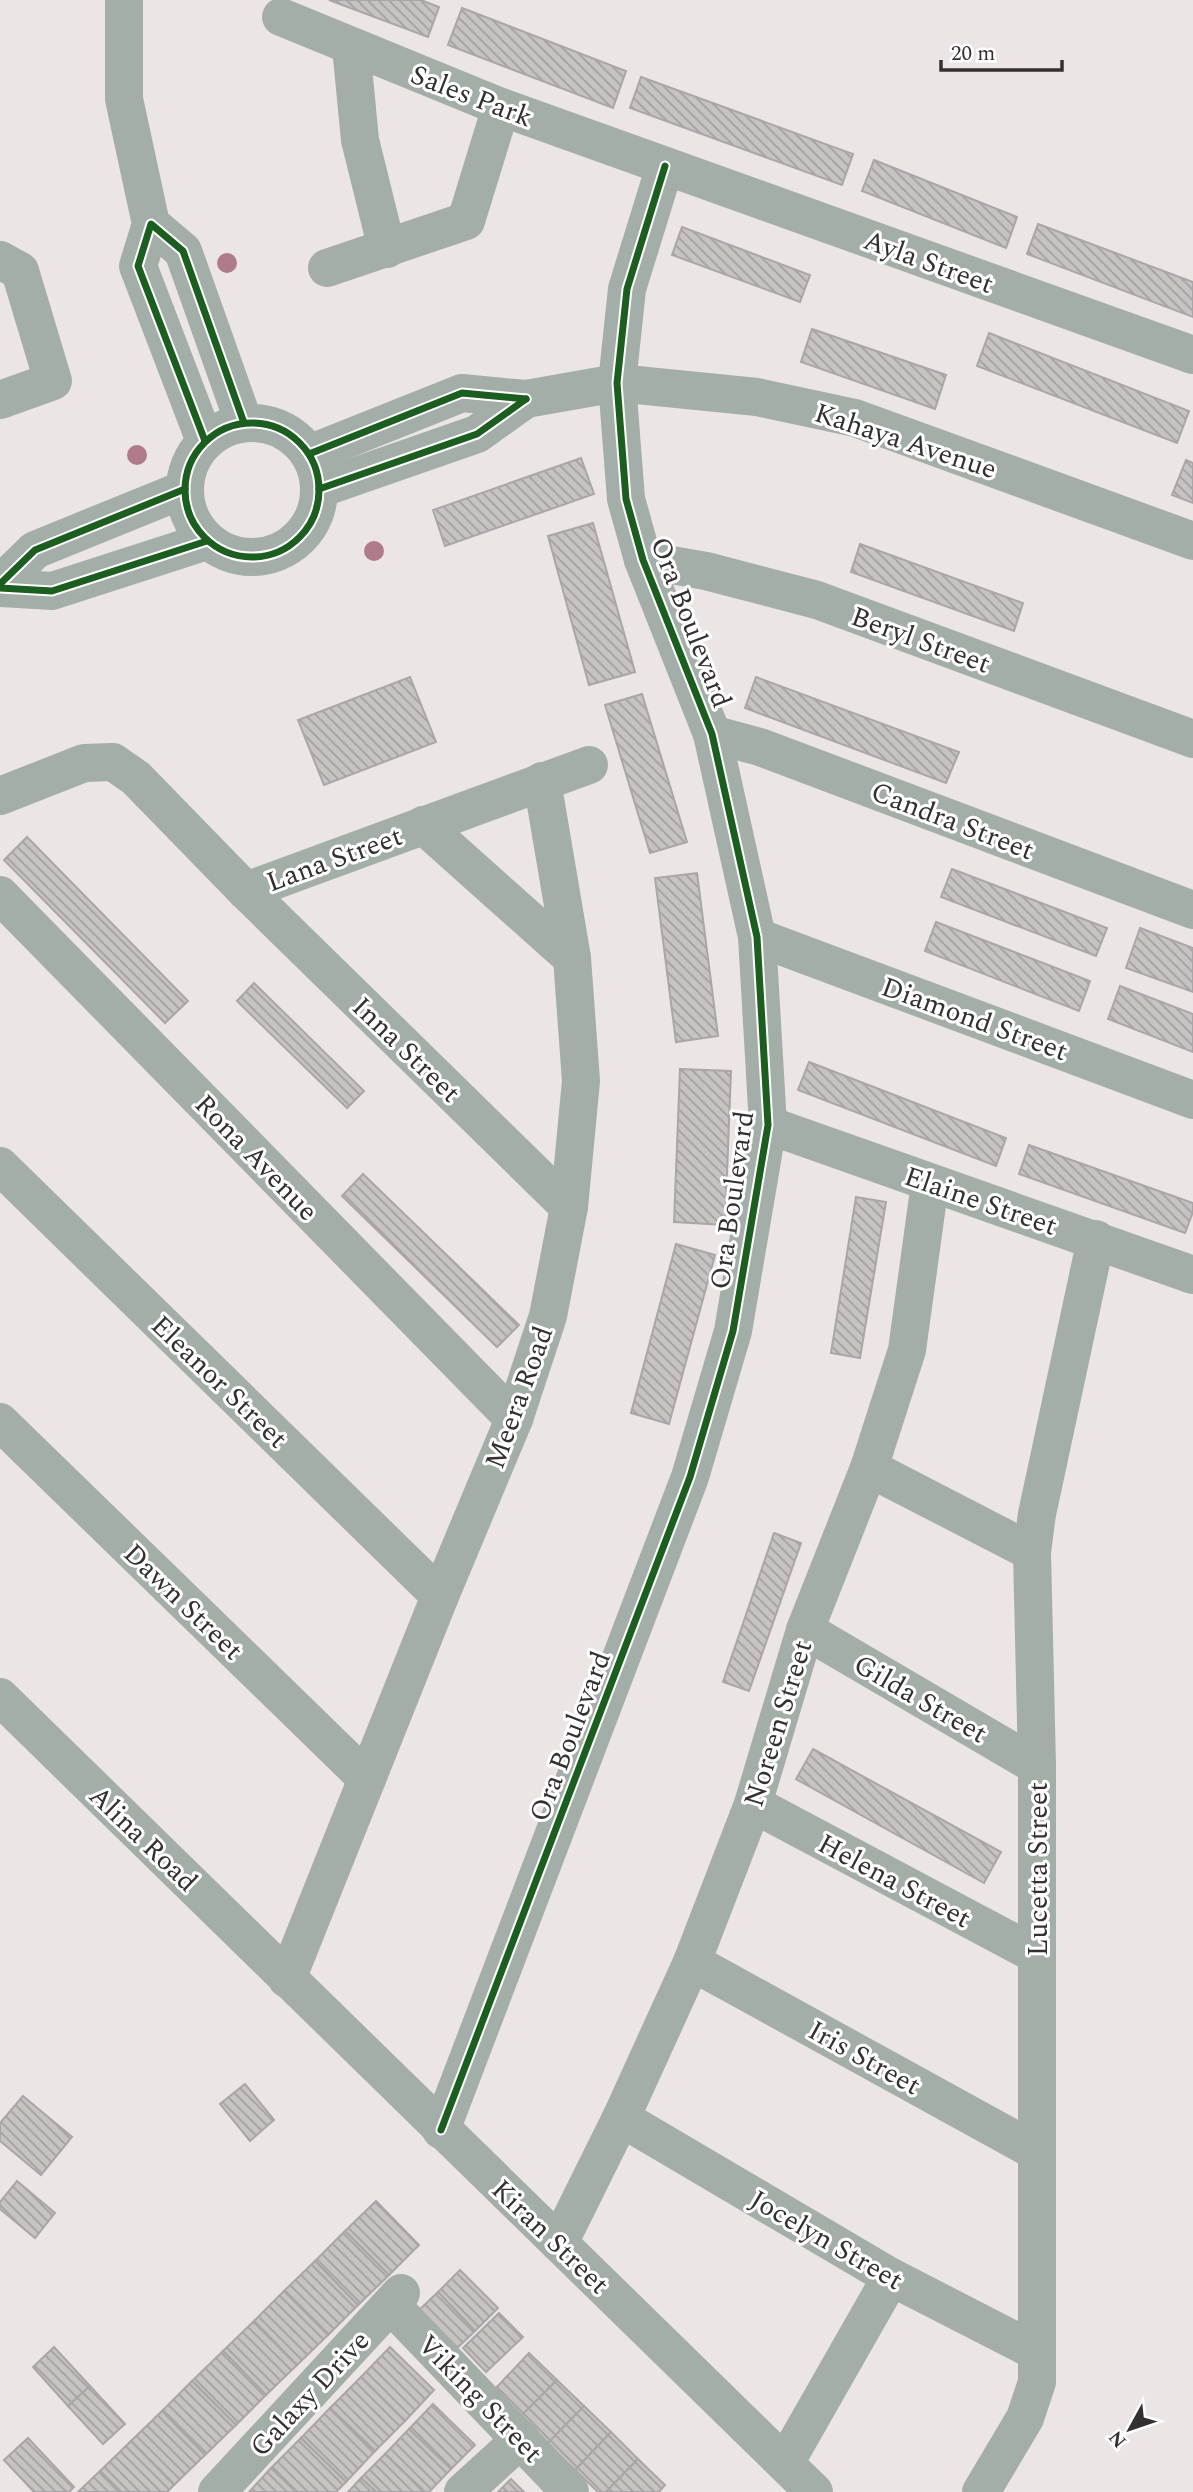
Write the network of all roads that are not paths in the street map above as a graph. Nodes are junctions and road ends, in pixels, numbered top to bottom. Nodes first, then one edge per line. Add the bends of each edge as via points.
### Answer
1 (124, 0) edge
2 (281, 17) dead end
3 (351, 47) junction
4 (501, 107) junction
5 (665, 166) junction
6 (151, 224) junction
7 (387, 249) junction
8 (0, 260) edge
9 (327, 268) dead end
10 (1193, 355) edge
11 (617, 383) junction
12 (0, 400) edge
13 (244, 423) junction
14 (205, 441) junction
15 (314, 472) junction
16 (185, 489) junction
17 (207, 541) junction
18 (1193, 541) edge
19 (643, 560) junction
20 (0, 587) edge
21 (712, 734) junction
22 (1193, 739) edge
23 (589, 765) dead end
24 (542, 781) junction
25 (0, 796) edge
26 (423, 825) junction
27 (246, 891) junction
28 (0, 895) edge
29 (1193, 909) edge
30 (757, 937) junction
31 (572, 958) junction
32 (1193, 1100) edge
33 (768, 1125) junction
34 (0, 1166) edge
35 (930, 1183) junction
36 (569, 1206) junction
37 (1096, 1239) junction
38 (1193, 1275) edge
39 (514, 1419) junction
40 (0, 1422) edge
41 (869, 1468) junction
42 (1032, 1552) junction
43 (440, 1596) junction
44 (805, 1630) junction
45 (0, 1697) edge
46 (1037, 1766) junction
47 (367, 1779) junction
48 (753, 1804) junction
49 (1037, 1955) junction
50 (692, 1962) junction
51 (288, 1979) junction
52 (621, 2118) junction
53 (441, 2130) junction
54 (1037, 2152) junction
55 (559, 2243) junction
56 (891, 2277) junction
57 (396, 2299) joint
58 (1038, 2352) junction
59 (521, 2439) junction
60 (785, 2463) junction
61 (217, 2492) edge
62 (463, 2492) edge
63 (570, 2492) edge
64 (814, 2492) edge
65 (981, 2492) edge

1 - 6 street via 124,99
2 - 3 street, Sales Park
3 - 4 street, Sales Park
3 - 7 street via 360,140
4 - 5 street, Sales Park
4 - 7 street via 466,221
5 - 10 street, Ayla Street
5 - 11 street, Ora Boulevard via 627,289
6 - 13 street via 183,251
6 - 14 street via 138,266
7 - 9 street
8 - 12 street via 20,271 53,381
11 - 15 street, Kahaya Avenue via 526,399 477,434
11 - 18 street, Kahaya Avenue via 757,397 855,418
11 - 19 street, Ora Boulevard via 626,499
13 - 14 street
13 - 15 street via 280,429 296,440
14 - 16 street via 192,459
15 - 17 street via 316,512 306,531 290,546 247,558 226,553
16 - 17 street via 193,523
16 - 20 street via 35,550
17 - 20 street via 52,591
19 - 21 street, Ora Boulevard
19 - 22 street, Beryl Street via 817,600
21 - 29 street, Candra Street via 760,747
21 - 30 street, Ora Boulevard
23 - 24 street, Lana Street
24 - 26 street, Lana Street
24 - 31 street, Meera Road
25 - 27 street, Lana Street via 84,763 113,762 136,778
26 - 27 street, Lana Street
26 - 31 street
27 - 36 street, Inna Street
28 - 39 street, Rona Avenue
30 - 32 street, Diamond Street
30 - 33 street, Ora Boulevard
31 - 36 street, Meera Road via 581,1081
33 - 35 street, Elaine Street
33 - 53 street, Ora Boulevard via 733,1331 690,1477
34 - 43 street, Eleanor Street
35 - 37 street, Elaine Street
35 - 41 street, Noreen Street via 907,1350
36 - 39 street, Meera Road via 548,1316
37 - 38 street, Elaine Street
37 - 42 street, Lucetta Street
39 - 43 street, Meera Road
40 - 47 street, Dawn Street
41 - 42 street
41 - 44 street, Noreen Street
42 - 46 street, Lucetta Street
43 - 47 street, Meera Road
44 - 46 street, Gilda Street
44 - 48 street, Noreen Street
45 - 51 street, Alina Road
46 - 49 street, Lucetta Street
47 - 51 street, Meera Road
48 - 49 street, Helena Street
48 - 50 street, Noreen Street
49 - 54 street, Lucetta Street
50 - 52 street, Noreen Street
50 - 54 street, Iris Street
51 - 53 street, Kiran Street
52 - 55 street, Noreen Street
52 - 56 street, Jocelyn Street
53 - 55 street, Kiran Street
54 - 58 street, Lucetta Street
55 - 60 street, Kiran Street
56 - 58 street, Jocelyn Street
56 - 60 street
57 - 59 street, Viking Street
57 - 61 street, Galaxy Drive
58 - 65 street, Lucetta Street via 1037,2382 1025,2418
59 - 62 street
59 - 63 street, Viking Street
60 - 64 street, Kiran Street

